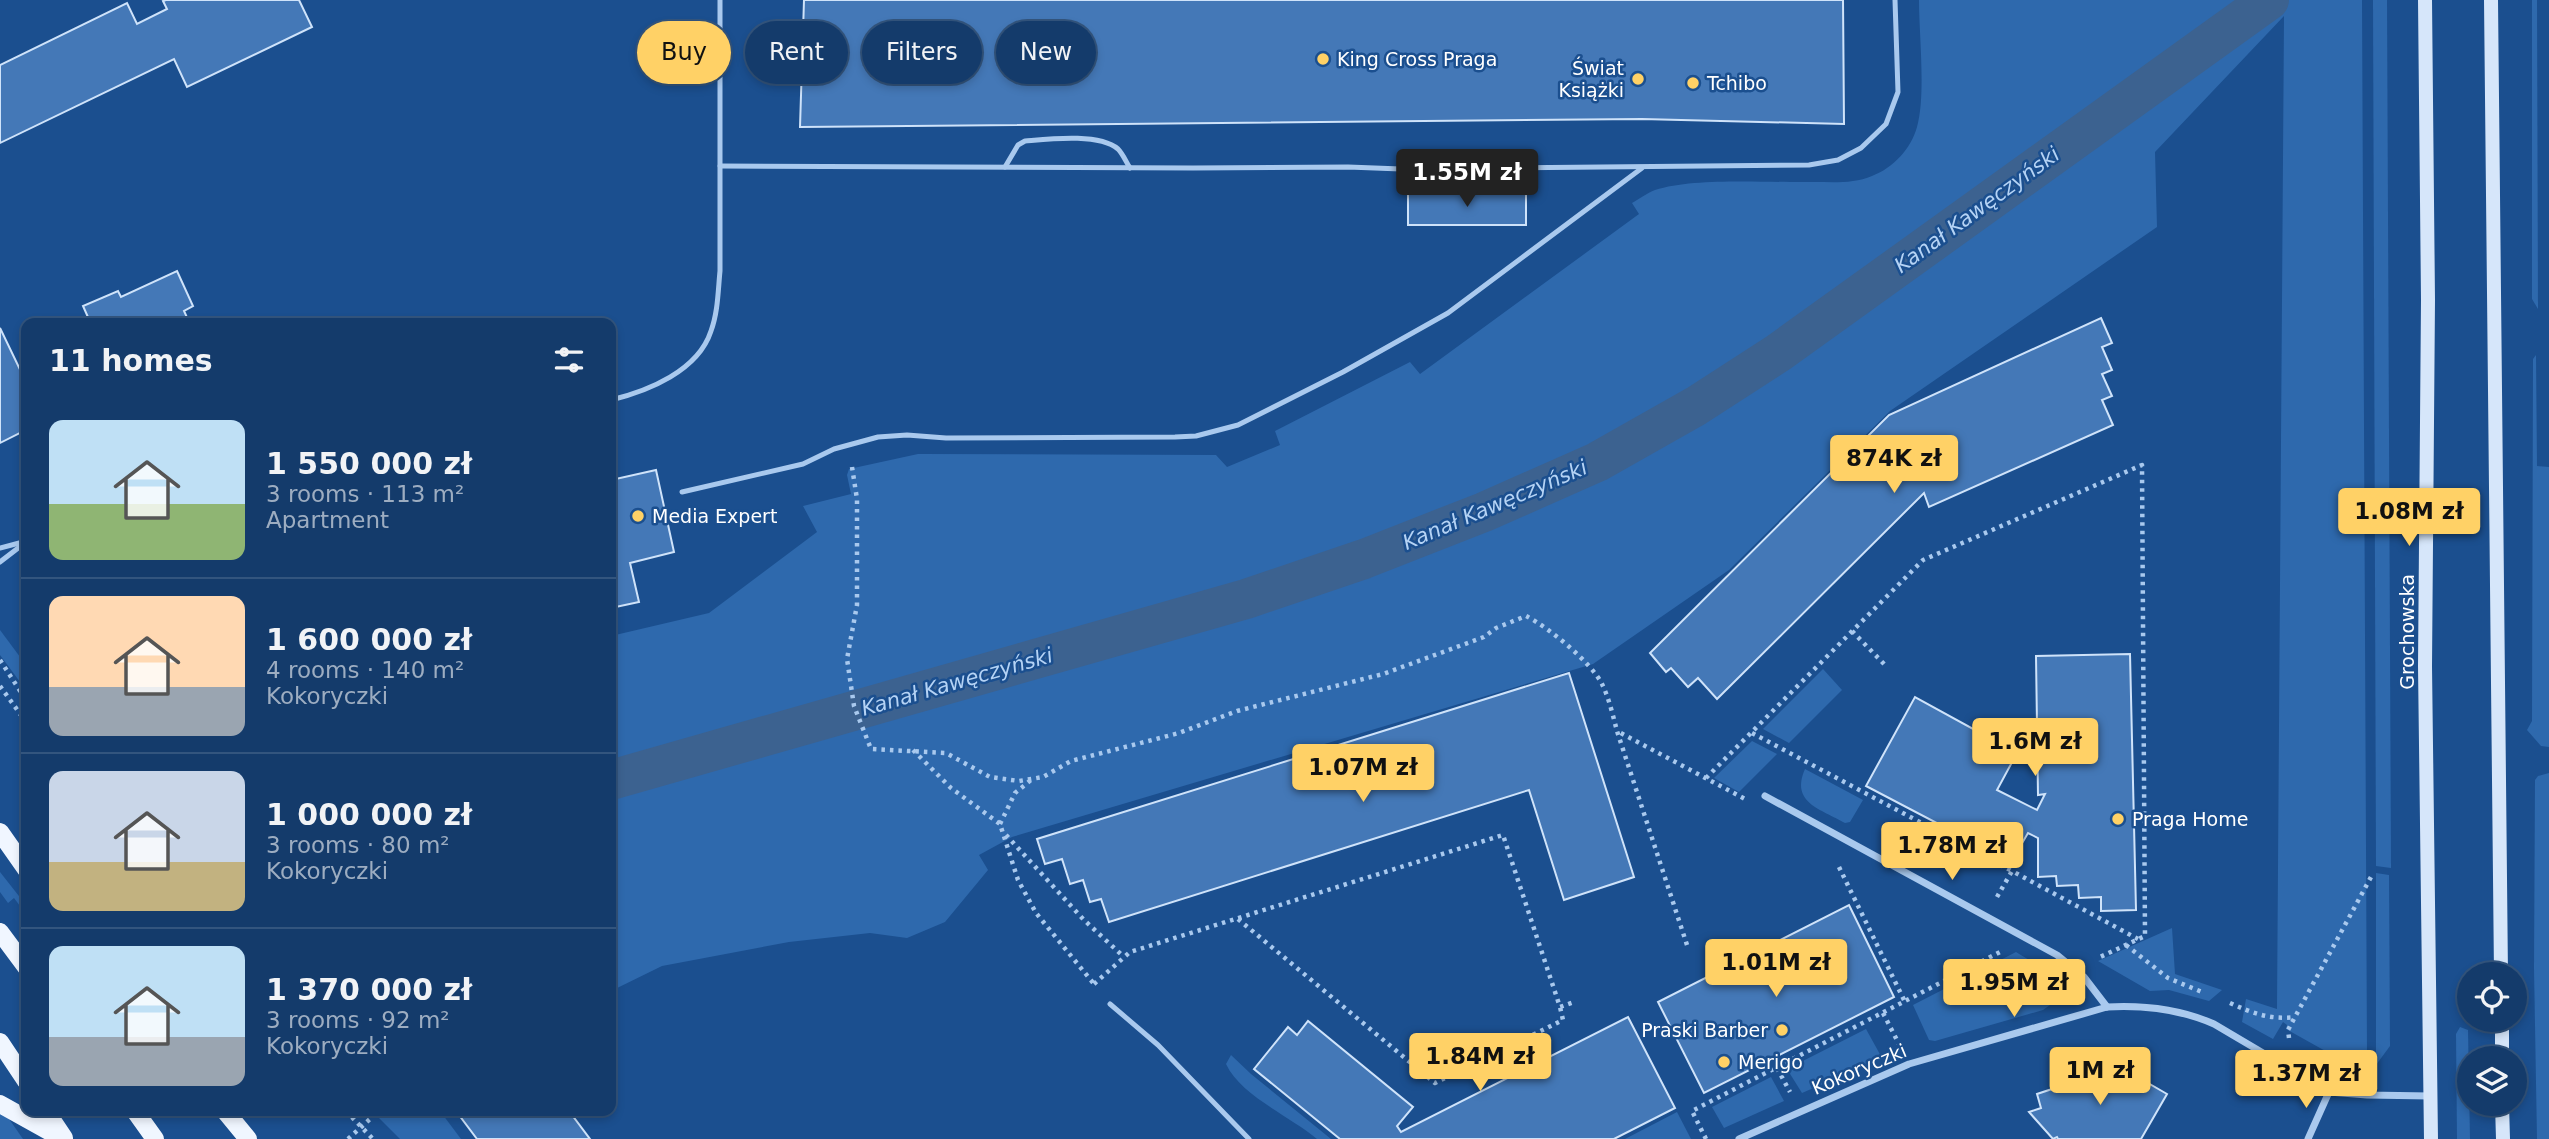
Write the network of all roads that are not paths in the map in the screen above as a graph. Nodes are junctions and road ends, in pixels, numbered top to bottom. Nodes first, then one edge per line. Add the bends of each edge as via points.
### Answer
1 (720, 0) edge
2 (1895, 0) edge
3 (2425, 0) edge
4 (2491, 0) edge
5 (720, 166) junction
6 (1005, 167) junction
7 (1130, 168) junction
8 (1642, 168) junction
9 (616, 399) edge
10 (682, 492) dead end
11 (21, 543) edge
12 (21, 546) edge
13 (0, 548) edge
14 (0, 562) edge
15 (1765, 796) road end
16 (0, 832) edge
17 (21, 862) edge
18 (0, 932) edge
19 (21, 960) edge
20 (2501, 962) edge
21 (1110, 1004) road end
22 (2107, 1007) junction
23 (0, 1042) edge
24 (21, 1074) edge
25 (2329, 1092) junction
26 (2430, 1096) junction
27 (0, 1104) edge
28 (21, 1115) edge
29 (22, 1116) edge
30 (49, 1116) edge
31 (139, 1116) edge
32 (229, 1116) edge
33 (2502, 1116) edge
34 (64, 1139) edge
35 (155, 1139) edge
36 (248, 1139) edge
37 (1249, 1139) edge
38 (1739, 1139) edge
39 (2308, 1139) edge
40 (2431, 1139) edge
41 (2503, 1139) edge

1 - 5 lane
2 - 8 lane via 1898,92 1886,124 1861,148 1838,160 1809,165
3 - 26 main road, Grochowska
4 - 20 main road
5 - 6 lane
5 - 9 lane via 720,271 710,334 691,363 640,393
6 - 7 lane
6 - 7 lane via 1025,141 1092,139 1120,151
7 - 8 lane
8 - 10 lane via 1448,313 1238,425 1175,437 878,437 803,464
11 - 13 lane
12 - 14 lane
15 - 22 street via 2057,955 2084,977
16 - 17 main road
18 - 19 main road
21 - 37 lane via 1158,1045
22 - 25 street, Kokoryczki via 2133,1006 2199,1017
22 - 38 street, Kokoryczki via 1909,1064
23 - 24 main road
25 - 26 street, Kokoryczki
25 - 39 street
26 - 40 main road, Grochowska
27 - 28 main road
29 - 34 main road
30 - 34 main road
31 - 35 main road
32 - 36 main road
33 - 41 main road

